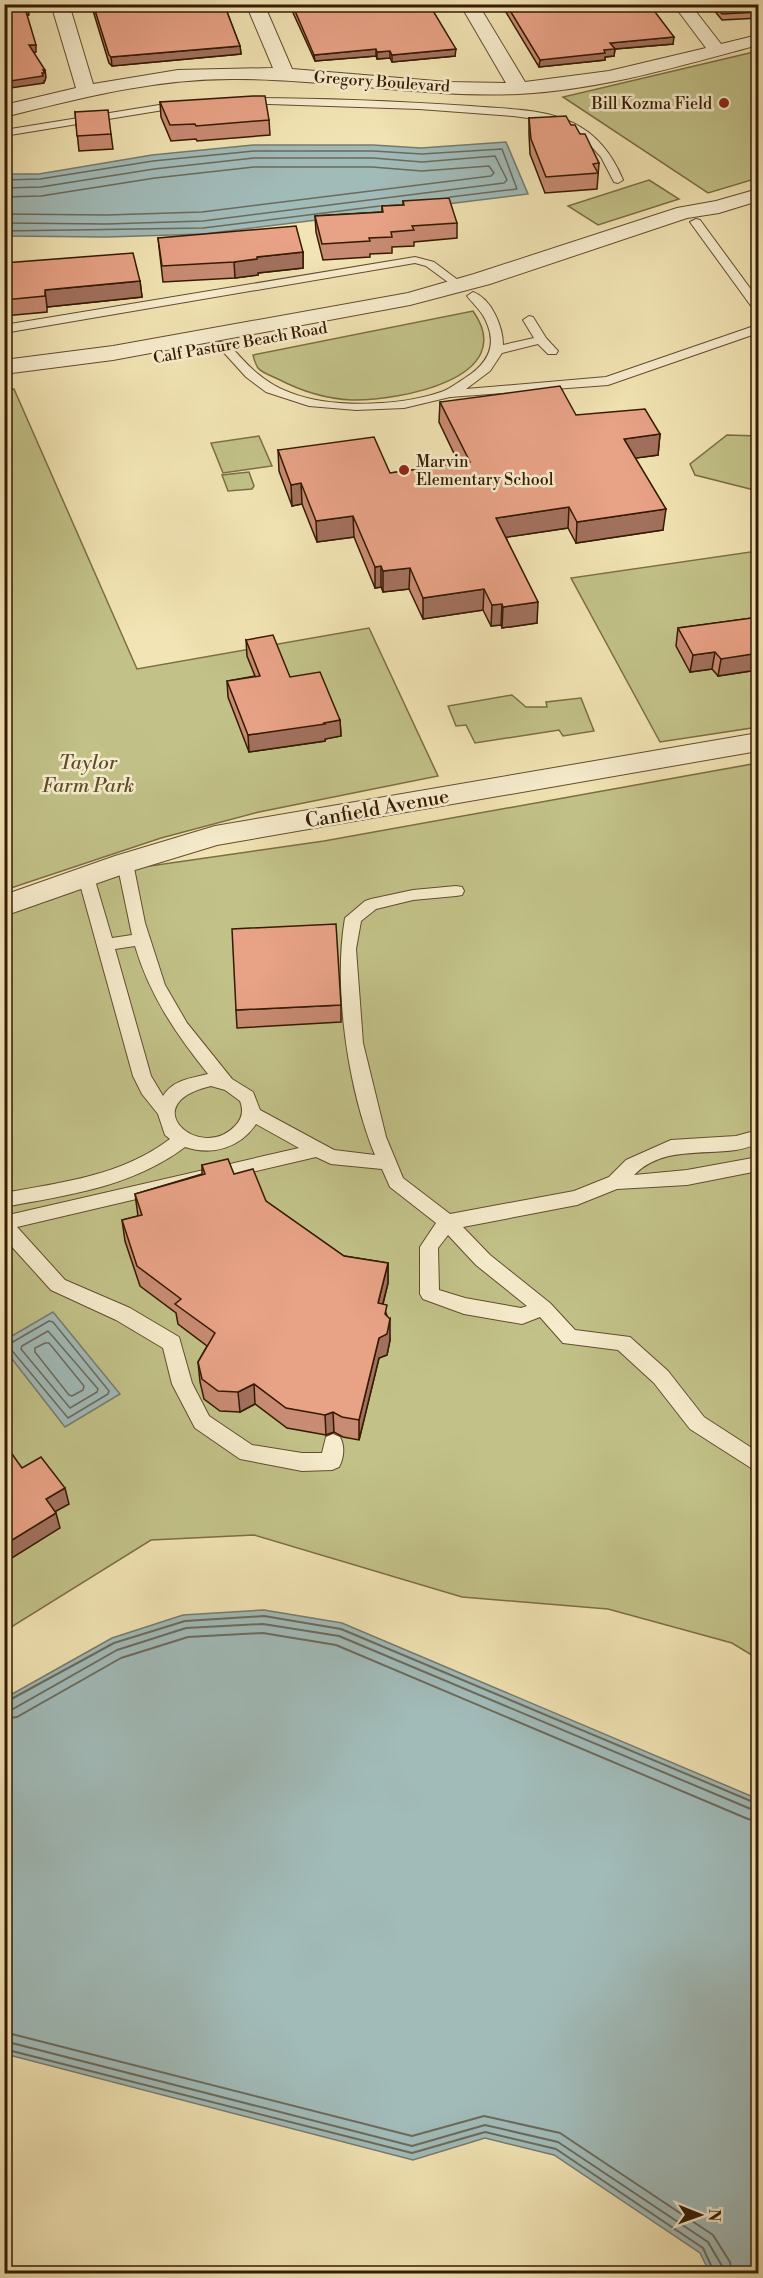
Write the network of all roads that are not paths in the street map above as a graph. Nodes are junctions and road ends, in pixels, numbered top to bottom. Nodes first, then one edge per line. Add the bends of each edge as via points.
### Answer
1 (60, 4) edge
2 (255, 4) edge
3 (469, 4) edge
4 (681, 4) edge
5 (759, 40) edge
6 (717, 51) junction
7 (284, 73) junction
8 (519, 88) junction
9 (86, 90) junction
10 (225, 101) edge
11 (190, 103) edge
12 (13, 109) edge
13 (525, 115) junction
14 (37, 126) junction
15 (4, 133) edge
16 (618, 180) dead end
17 (759, 195) edge
18 (719, 207) junction
19 (696, 222) junction
20 (467, 291) junction
21 (759, 307) edge
22 (529, 320) dead end
23 (4, 329) edge
24 (759, 329) edge
25 (541, 340) junction
26 (223, 345) junction
27 (498, 350) junction
28 (552, 351) dead end
29 (4, 367) edge
30 (4, 379) edge
31 (447, 394) junction
32 (759, 742) edge
33 (125, 863) junction
34 (86, 877) junction
35 (456, 891) dead end
36 (4, 906) edge
37 (142, 939) junction
38 (106, 945) junction
39 (224, 1081) junction
40 (165, 1111) junction
41 (251, 1113) junction
42 (759, 1137) edge
43 (183, 1139) junction
44 (318, 1150) junction
45 (388, 1163) junction
46 (759, 1164) edge
47 (615, 1182) junction
48 (4, 1200) edge
49 (447, 1222) junction
50 (4, 1224) edge
51 (543, 1308) junction
52 (333, 1443) dead end
53 (759, 1462) edge

1 - 9 street
2 - 7 street
3 - 8 street
4 - 6 street
5 - 6 street, Gregory Boulevard
6 - 8 street, Gregory Boulevard via 606,77
7 - 8 street, Gregory Boulevard
7 - 9 street, Gregory Boulevard via 189,74
8 - 13 lane
9 - 12 street, Gregory Boulevard
10 - 13 lane via 365,102
11 - 14 lane
12 - 14 lane
13 - 16 lane via 570,125 608,156
14 - 15 lane
17 - 18 street, Calf Pasture Beach Road
18 - 19 street, Calf Pasture Beach Road
18 - 20 street, Calf Pasture Beach Road via 684,212
19 - 20 street, Calf Pasture Beach Road
19 - 21 lane
20 - 23 lane via 429,264 416,260
20 - 26 street, Calf Pasture Beach Road via 387,316
20 - 27 lane via 486,308 493,321
20 - 29 street, Calf Pasture Beach Road via 63,361
22 - 25 lane
24 - 31 lane via 608,381
25 - 27 lane
25 - 28 lane
26 - 30 street, Calf Pasture Beach Road
26 - 31 lane via 247,374 272,390 310,402 355,407 398,405
27 - 31 lane via 484,372
32 - 33 street, Canfield Avenue via 215,836
33 - 34 street, Canfield Avenue
33 - 37 lane via 133,914
34 - 36 street, Canfield Avenue
34 - 38 lane
35 - 45 lane via 371,905 353,918 348,949 354,1043 377,1137
37 - 38 lane
37 - 39 lane via 158,988 175,1019
38 - 40 lane via 142,1076
39 - 40 lane via 186,1085 175,1092
39 - 41 lane via 245,1094
40 - 43 lane via 166,1122
41 - 43 lane via 239,1134 226,1140 197,1144
41 - 44 lane
42 - 47 lane via 736,1143 671,1147 632,1165
43 - 48 lane via 164,1156 133,1172
44 - 45 lane via 331,1157
44 - 50 lane
45 - 49 lane via 396,1182
46 - 47 lane via 709,1176
47 - 49 lane via 576,1198
49 - 51 lane via 483,1260
49 - 51 lane via 429,1247 430,1294 465,1306 522,1316
50 - 52 lane via 58,1285 123,1314 172,1343 182,1384 202,1422 238,1447 248,1453 302,1462 332,1461
51 - 53 lane via 570,1337 623,1343 661,1377 697,1423

